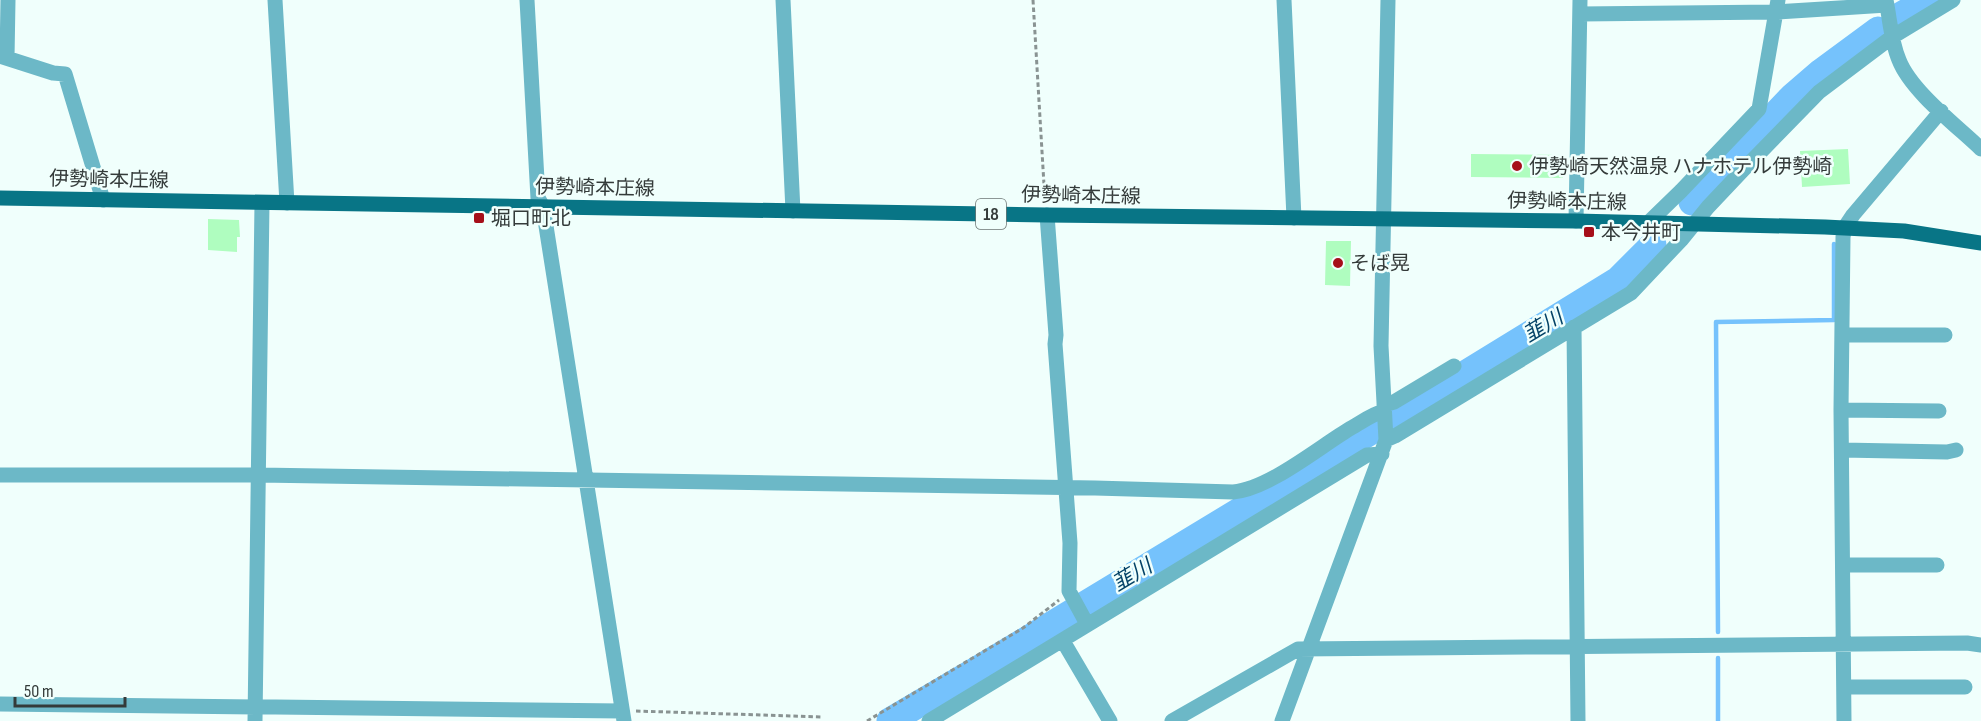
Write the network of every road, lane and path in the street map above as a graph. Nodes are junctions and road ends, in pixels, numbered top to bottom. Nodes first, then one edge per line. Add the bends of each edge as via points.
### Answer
1 (8, 0) edge
2 (275, 0) edge
3 (527, 0) edge
4 (783, 0) edge
5 (1033, 0) edge
6 (1284, 0) edge
7 (1388, 0) edge
8 (1953, 0) edge
9 (1886, 3) edge
10 (1777, 6) edge
11 (1580, 7) edge
12 (1892, 37) junction
13 (3, 57) edge
14 (1941, 111) junction
15 (1981, 149) edge
16 (0, 198) edge
17 (103, 200) junction
18 (262, 202) junction
19 (287, 203) junction
20 (543, 207) junction
21 (793, 211) junction
22 (1047, 215) junction
23 (1294, 218) junction
24 (1383, 220) junction
25 (1576, 221) junction
26 (1647, 224) junction
27 (1694, 224) junction
28 (1845, 227) junction
29 (1981, 243) edge
30 (1574, 327) junction
31 (1843, 335) junction
32 (1945, 336) dead end
33 (1454, 366) dead end
34 (1384, 408) junction
35 (1841, 410) junction
36 (1939, 411) dead end
37 (1842, 450) junction
38 (1956, 450) dead end
39 (1381, 454) junction
40 (0, 475) edge
41 (259, 475) junction
42 (585, 481) junction
43 (1066, 489) junction
44 (1843, 565) junction
45 (1937, 565) dead end
46 (1070, 594) junction
47 (1086, 622) junction
48 (1063, 641) junction
49 (1843, 645) junction
50 (1981, 645) edge
51 (1578, 646) junction
52 (1308, 650) junction
53 (1844, 687) junction
54 (1965, 687) dead end
55 (0, 704) edge
56 (255, 714) edge
57 (623, 716) edge
58 (823, 717) dead end
59 (867, 721) edge
60 (929, 721) edge
61 (1110, 721) edge
62 (1172, 721) edge
63 (1282, 721) edge
64 (1578, 721) edge
65 (1844, 721) edge

1 - 13 street
2 - 19 street
3 - 20 street via 538,198
4 - 21 street
5 - 22 path
6 - 23 street
7 - 24 street
8 - 12 street
9 - 10 street
9 - 12 street
10 - 11 street
10 - 26 street via 1759,109
11 - 25 street
12 - 14 street via 1898,59 1913,84
12 - 27 street via 1819,92
13 - 17 street via 65,74
14 - 15 street
14 - 28 street
16 - 17 main road, 伊勢崎本庄線 / 18
17 - 18 main road, 伊勢崎本庄線 / 18
18 - 19 main road, 伊勢崎本庄線 / 18
18 - 41 street
19 - 20 main road, 伊勢崎本庄線 / 18
20 - 21 main road, 伊勢崎本庄線 / 18
20 - 42 street
21 - 22 main road, 伊勢崎本庄線 / 18
22 - 23 main road, 伊勢崎本庄線 / 18
22 - 43 street
23 - 24 main road, 伊勢崎本庄線 / 18
24 - 25 main road, 伊勢崎本庄線 / 18
24 - 34 street
25 - 26 main road, 伊勢崎本庄線 / 18
26 - 27 main road, 伊勢崎本庄線 / 18
27 - 28 main road, 伊勢崎本庄線 / 18
27 - 30 street via 1631,293
28 - 29 main road, 伊勢崎本庄線 / 18
28 - 31 street
30 - 39 street via 1405,430
30 - 51 street
31 - 32 street
31 - 35 street
33 - 34 street
34 - 39 street
34 - 43 street via 1260,486 1244,491
35 - 36 street
35 - 37 street
37 - 38 street
37 - 44 street
39 - 47 street via 1367,455
39 - 52 street
40 - 41 street
41 - 42 street
41 - 56 street
42 - 43 street
42 - 57 street
43 - 46 street
44 - 45 street
44 - 49 street
46 - 47 street
46 - 59 path via 1023,628
47 - 48 street
48 - 60 street
48 - 61 street
49 - 50 street
49 - 51 street
49 - 53 street
51 - 52 street
51 - 64 street
52 - 62 street via 1298,649
52 - 63 street
53 - 54 street
53 - 65 street
55 - 56 street
56 - 57 street
57 - 58 path

